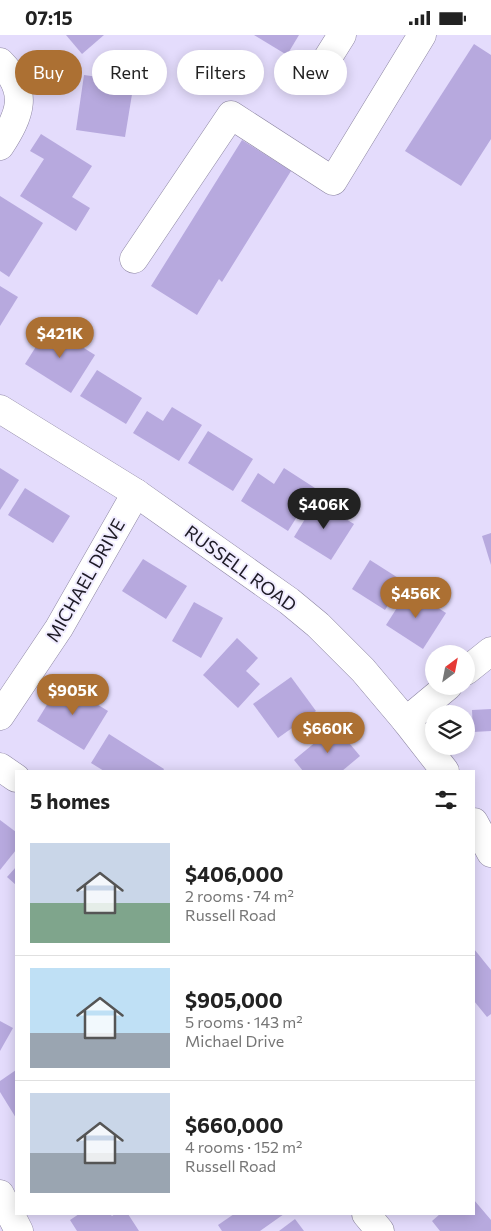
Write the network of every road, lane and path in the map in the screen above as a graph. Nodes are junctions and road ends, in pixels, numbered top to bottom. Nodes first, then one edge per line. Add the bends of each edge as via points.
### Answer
1 (342, 35) edge
2 (422, 35) edge
3 (333, 50) edge
4 (0, 62) edge
5 (0, 146) edge
6 (134, 259) dead end
7 (0, 409) edge
8 (136, 493) junction
9 (491, 651) edge
10 (475, 664) edge
11 (437, 695) edge
12 (0, 716) edge
13 (406, 721) junction
14 (0, 767) edge
15 (444, 770) edge
16 (15, 777) edge
17 (475, 824) edge
18 (491, 853) edge
19 (0, 1194) edge
20 (367, 1215) edge
21 (19, 1231) edge
22 (380, 1231) edge

1 - 3 street
2 - 6 street via 333,181 231,115
4 - 5 street via 10,72 18,91 19,107 14,125
7 - 8 street, RUSSELL ROAD
8 - 12 street, MICHAEL DRIVE via 59,628
8 - 13 street, RUSSELL ROAD via 318,625 363,670
9 - 10 street
11 - 13 street
13 - 15 street, RUSSELL ROAD
14 - 16 street
17 - 18 street
19 - 21 street
20 - 22 street

